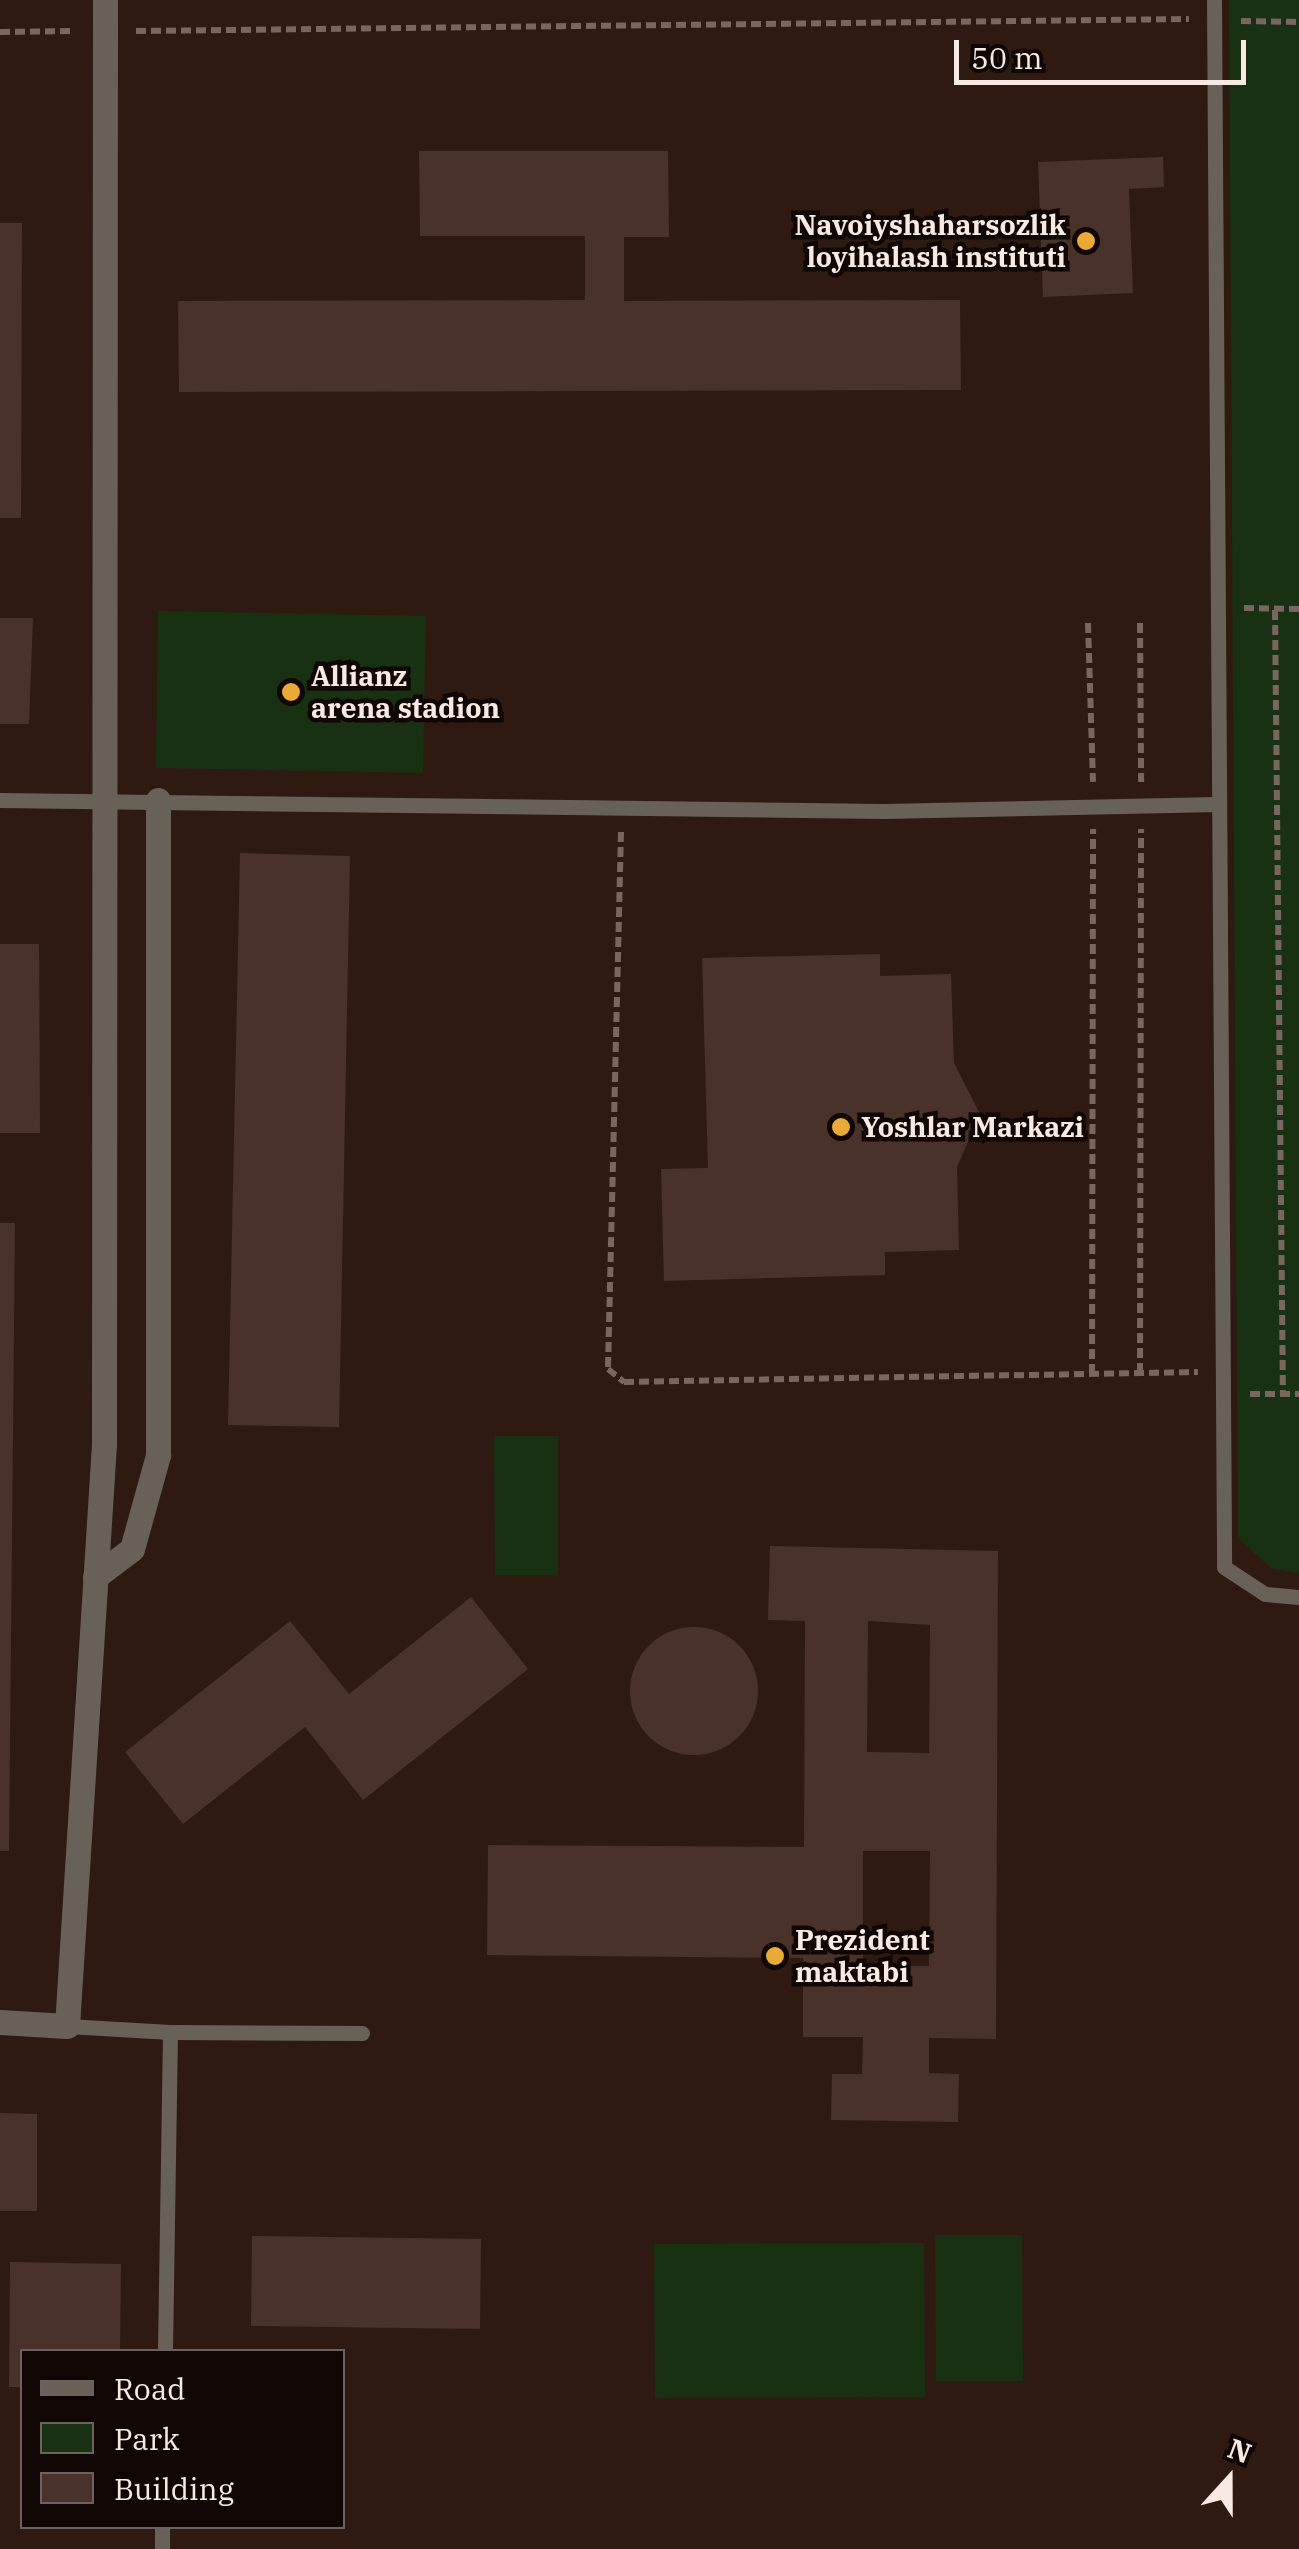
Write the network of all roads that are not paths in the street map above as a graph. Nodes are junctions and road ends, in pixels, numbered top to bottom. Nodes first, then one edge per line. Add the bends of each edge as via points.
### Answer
1 (104, 0) edge
2 (1214, 0) edge
3 (0, 800) edge
4 (106, 800) junction
5 (158, 800) junction
6 (1217, 804) junction
7 (95, 1577) junction
8 (1299, 1597) edge
9 (0, 2022) edge
10 (67, 2026) junction
11 (170, 2032) junction
12 (362, 2032) dead end
13 (165, 2349) edge

1 - 4 street
2 - 6 lane
3 - 4 lane
4 - 5 lane
4 - 7 street via 104,1444
5 - 6 lane via 1094,812
5 - 7 street via 158,1455 132,1550
6 - 8 lane via 1224,1567 1265,1594
7 - 10 street
9 - 10 street
10 - 11 lane
11 - 12 lane
11 - 13 lane

